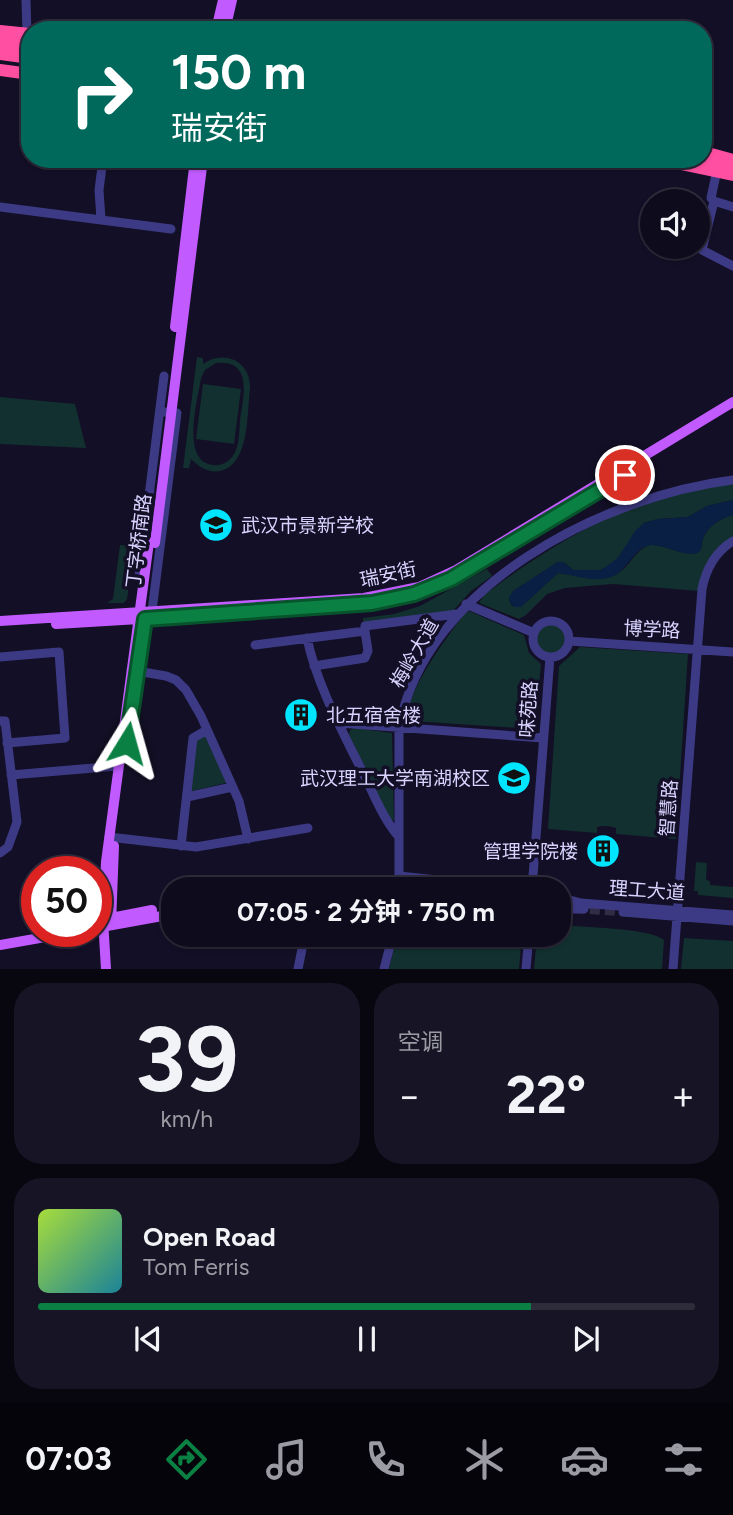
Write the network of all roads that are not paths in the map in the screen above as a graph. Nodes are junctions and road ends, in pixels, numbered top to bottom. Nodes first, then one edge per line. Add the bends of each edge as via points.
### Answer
1 (26, 0) edge
2 (223, 0) edge
3 (232, 0) edge
4 (28, 21) edge
5 (219, 21) edge
6 (222, 21) edge
7 (0, 31) edge
8 (21, 38) edge
9 (21, 40) edge
10 (0, 41) edge
11 (0, 55) edge
12 (21, 58) edge
13 (0, 70) edge
14 (21, 73) edge
15 (712, 152) edge
16 (733, 157) edge
17 (712, 165) edge
18 (102, 168) edge
19 (194, 168) edge
20 (202, 168) edge
21 (707, 168) edge
22 (710, 168) edge
23 (717, 170) junction
24 (733, 172) edge
25 (714, 201) junction
26 (0, 207) edge
27 (733, 207) edge
28 (101, 219) junction
29 (171, 229) dead end
30 (733, 266) edge
31 (164, 376) dead end
32 (733, 402) edge
33 (733, 410) edge
34 (160, 411) junction
35 (733, 480) edge
36 (733, 541) edge
37 (152, 543) junction
38 (466, 604) junction
39 (143, 614) junction
40 (457, 614) junction
41 (0, 621) edge
42 (0, 628) edge
43 (365, 631) junction
44 (534, 632) junction
45 (307, 638) junction
46 (569, 641) junction
47 (255, 645) dead end
48 (697, 649) junction
49 (733, 652) edge
50 (0, 657) edge
51 (550, 657) junction
52 (314, 666) junction
53 (134, 671) junction
54 (0, 721) edge
55 (340, 723) junction
56 (399, 728) junction
57 (207, 730) junction
58 (543, 738) junction
59 (7, 743) junction
60 (117, 766) junction
61 (11, 775) junction
62 (232, 787) junction
63 (187, 797) junction
64 (308, 828) dead end
65 (112, 837) junction
66 (399, 837) junction
67 (248, 839) junction
68 (181, 846) junction
69 (0, 853) edge
70 (110, 856) edge
71 (408, 877) edge
72 (533, 877) edge
73 (571, 900) edge
74 (571, 908) edge
75 (161, 909) edge
76 (678, 914) junction
77 (733, 915) edge
78 (161, 916) edge
79 (112, 921) edge
80 (733, 921) edge
81 (112, 922) edge
82 (21, 935) edge
83 (0, 939) edge
84 (21, 941) edge
85 (0, 945) edge
86 (105, 947) edge
87 (108, 947) edge
88 (302, 947) edge
89 (390, 947) edge
90 (528, 947) edge
91 (106, 969) edge
92 (113, 969) edge
93 (298, 969) edge
94 (384, 969) edge
95 (526, 969) edge
96 (673, 969) edge

1 - 4 street
2 - 5 main road
3 - 6 main road
7 - 8 highway
9 - 10 highway
11 - 12 highway
13 - 14 highway
15 - 16 highway
17 - 24 highway
18 - 28 street
19 - 37 main road, 丁字桥南路, bridge
20 - 37 main road, 丁字桥南路, bridge
21 - 23 main road
22 - 24 highway, bridge
23 - 24 main road
23 - 25 street
25 - 27 street
25 - 30 street via 702,250
26 - 28 street
28 - 29 street
31 - 34 street
32 - 39 main road, 瑞安街 via 427,584 377,597
33 - 39 main road, 瑞安街 via 429,589 372,603
34 - 39 street
34 - 39 street via 177,413
35 - 38 street, 梅岭大道 via 667,493 601,517 510,569
36 - 48 street, 智慧路 via 716,556 704,579
37 - 39 main road, 丁字桥南路
38 - 40 street, 梅岭大道
38 - 44 street
39 - 41 main road, 瑞安街
39 - 42 main road, 瑞安街
39 - 53 main road, 丁字桥南路
40 - 43 street via 365,626
40 - 56 street, 梅岭大道 via 419,672
43 - 45 street
43 - 52 street via 365,658
44 - 46 street via 544,622 556,621 565,627
44 - 51 street via 537,650
45 - 47 street
45 - 52 street
46 - 48 street, 博学路
46 - 51 street via 564,652
48 - 49 street, 博学路
48 - 76 street, 智慧路
50 - 59 street via 58,652 60,664 65,738
51 - 58 street, 味苑路
52 - 55 street
53 - 57 street via 180,683
53 - 60 main road, 丁字桥南路
53 - 65 main road, 丁字桥南路
54 - 59 street via 5,720
55 - 56 street
55 - 66 street
56 - 58 street
56 - 66 street, 梅岭大道
57 - 62 street
57 - 63 street via 193,738
58 - 72 street, 味苑路
59 - 61 street
60 - 61 street
60 - 65 main road, 丁字桥南路
61 - 69 street via 17,822 8,847
62 - 63 street
62 - 67 street
63 - 68 street
64 - 67 street
65 - 68 street
65 - 70 main road, 丁字桥南路
66 - 71 street, 梅岭大道 via 399,876
67 - 68 street
73 - 76 street, 理工大道
74 - 76 street, 理工大道
75 - 79 main road
76 - 77 street, 理工大道
76 - 80 street, 理工大道
76 - 96 street, 智慧路
78 - 81 main road
82 - 83 main road
84 - 85 main road
86 - 91 main road, 丁字桥南路
87 - 92 main road, 丁字桥南路
88 - 93 street
89 - 94 street
90 - 95 street

